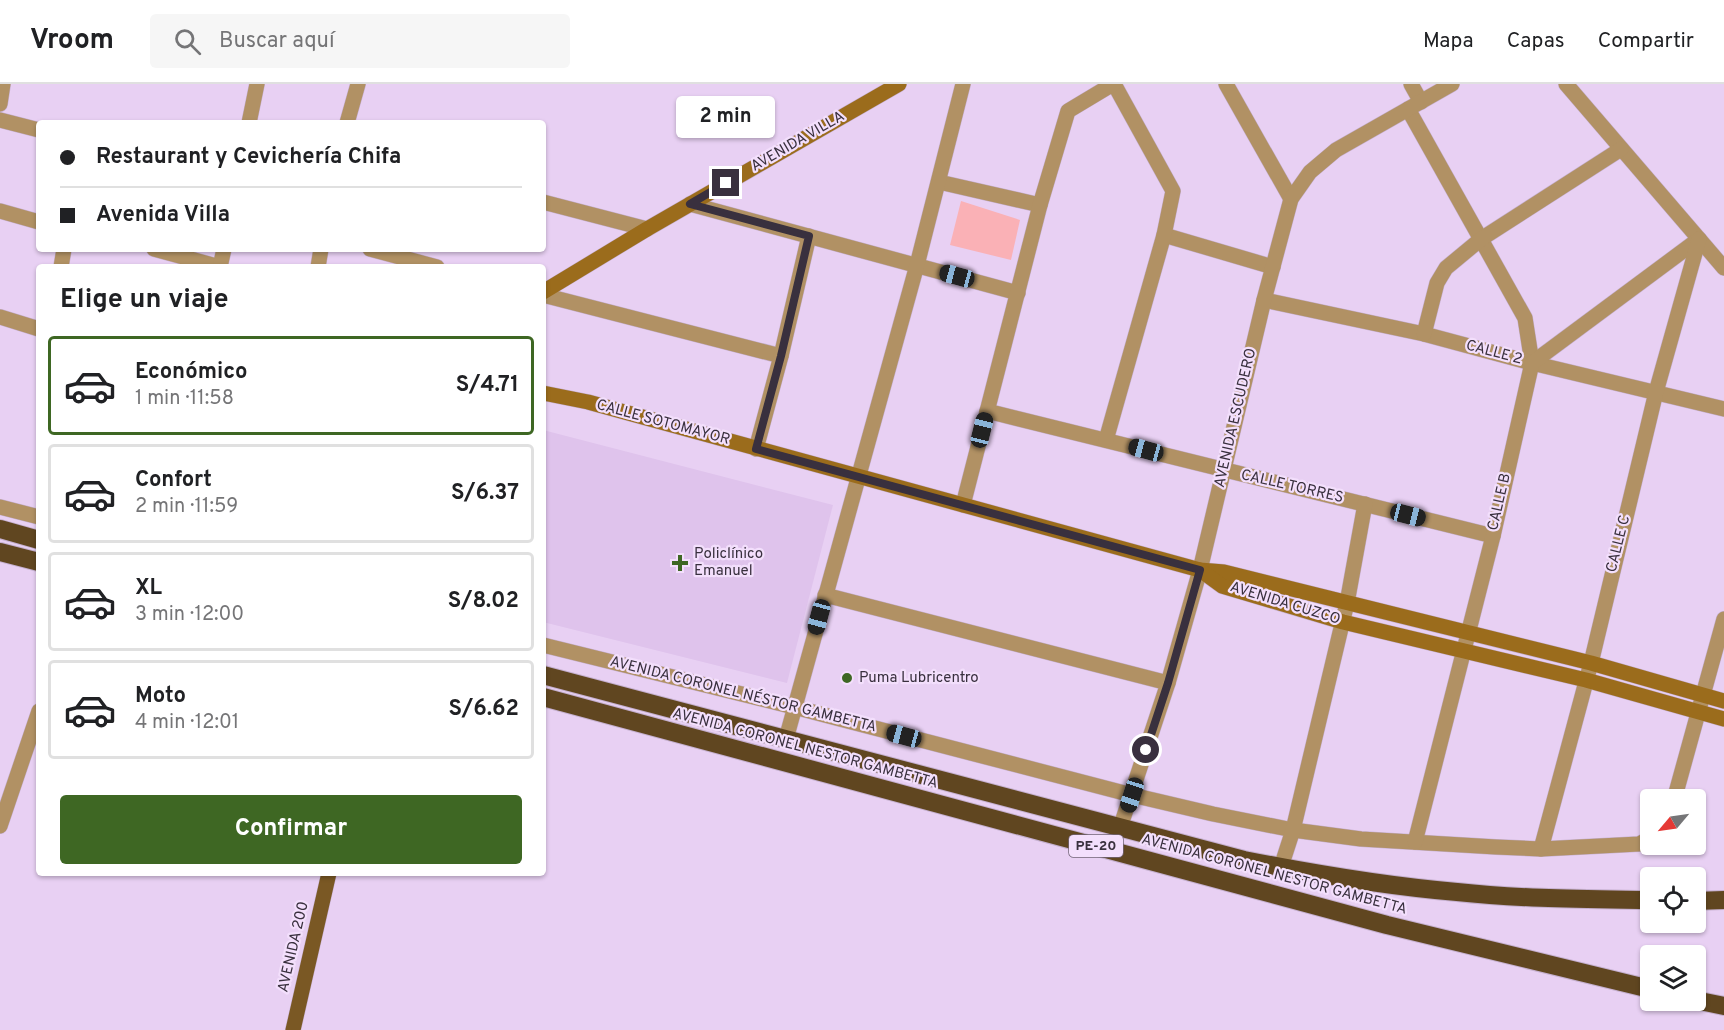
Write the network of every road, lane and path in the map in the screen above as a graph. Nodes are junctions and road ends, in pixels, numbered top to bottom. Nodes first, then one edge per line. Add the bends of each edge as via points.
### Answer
1 (3, 84) edge
2 (255, 84) edge
3 (358, 84) edge
4 (899, 84) edge
5 (963, 84) edge
6 (1113, 84) edge
7 (1226, 84) edge
8 (1411, 84) edge
9 (1452, 84) edge
10 (1566, 84) edge
11 (0, 104) edge
12 (1414, 106) junction
13 (0, 120) edge
14 (249, 120) edge
15 (348, 120) edge
16 (36, 128) edge
17 (1622, 149) junction
18 (939, 182) junction
19 (1291, 199) junction
20 (546, 203) edge
21 (690, 204) junction
22 (1040, 205) junction
23 (0, 211) edge
24 (36, 221) edge
25 (647, 229) junction
26 (1164, 235) junction
27 (809, 236) junction
28 (1481, 238) junction
29 (1698, 240) junction
30 (165, 252) edge
31 (381, 252) edge
32 (209, 264) edge
33 (426, 264) edge
34 (917, 265) junction
35 (1273, 267) junction
36 (1724, 268) edge
37 (546, 292) edge
38 (1018, 292) junction
39 (546, 295) edge
40 (1264, 300) junction
41 (0, 317) edge
42 (36, 328) edge
43 (1424, 334) junction
44 (781, 356) junction
45 (1532, 363) junction
46 (1656, 392) junction
47 (546, 394) edge
48 (1724, 409) edge
49 (987, 411) junction
50 (1106, 440) junction
51 (756, 449) junction
52 (1225, 471) junction
53 (859, 476) junction
54 (1365, 504) junction
55 (963, 505) junction
56 (0, 507) edge
57 (36, 516) edge
58 (0, 529) edge
59 (1493, 536) junction
60 (36, 539) edge
61 (0, 552) edge
62 (36, 561) edge
63 (1200, 570) junction
64 (825, 595) junction
65 (1347, 603) junction
66 (1724, 619) edge
67 (1343, 622) junction
68 (1468, 633) junction
69 (546, 646) edge
70 (1463, 651) junction
71 (1591, 663) junction
72 (546, 676) edge
73 (1586, 680) junction
74 (1168, 683) junction
75 (1703, 695) junction
76 (546, 698) edge
77 (1724, 701) edge
78 (794, 707) junction
79 (1698, 712) junction
80 (1724, 719) edge
81 (36, 720) edge
82 (786, 739) junction
83 (1677, 789) edge
84 (1132, 795) junction
85 (0, 826) edge
86 (1120, 828) junction
87 (1293, 830) junction
88 (1415, 842) junction
89 (1640, 843) edge
90 (1541, 849) junction
91 (1281, 867) junction
92 (328, 876) edge
93 (1640, 900) edge
94 (1724, 900) edge
95 (1706, 901) edge
96 (1640, 987) edge
97 (1706, 1002) edge
98 (1724, 1006) edge
99 (293, 1030) edge

1 - 11 street
2 - 14 street
3 - 15 street
4 - 21 street, AVENIDA VILLA
5 - 18 street
6 - 22 street via 1068,111
6 - 26 street via 1173,191
7 - 19 street
8 - 12 street
9 - 12 street, AVENIDA ESCUDERO
10 - 17 street
12 - 19 street, AVENIDA ESCUDERO via 1336,150 1310,172
12 - 28 street
13 - 16 street
17 - 28 street
17 - 29 street
18 - 22 street
18 - 34 street
19 - 35 street, AVENIDA ESCUDERO
20 - 25 street
21 - 25 street, AVENIDA VILLA
21 - 27 street
22 - 38 street
23 - 24 street
25 - 37 street, AVENIDA VILLA
26 - 35 street
26 - 50 street
27 - 34 street
27 - 44 street
28 - 43 street via 1441,275
28 - 45 street via 1525,318
29 - 36 street
29 - 45 street
29 - 46 street, CALLE C
30 - 32 street
31 - 33 street
34 - 38 street
34 - 53 street
35 - 40 street, AVENIDA ESCUDERO
38 - 49 street
39 - 44 street
40 - 43 street, CALLE 2
40 - 52 street, AVENIDA ESCUDERO
41 - 42 street
43 - 45 street, CALLE 2
44 - 51 street
45 - 46 street, CALLE 2
45 - 59 street, CALLE B
46 - 48 street, CALLE 2
46 - 71 street, CALLE C
47 - 51 street, CALLE SOTOMAYOR
49 - 50 street, CALLE TORRES
49 - 55 street
50 - 52 street, CALLE TORRES
51 - 53 street, CALLE SOTOMAYOR
52 - 54 street, CALLE TORRES
52 - 63 street, AVENIDA ESCUDERO
53 - 55 street, CALLE SOTOMAYOR
53 - 64 street
54 - 59 street, CALLE TORRES
54 - 65 street
55 - 63 street, CALLE SOTOMAYOR
56 - 57 street
58 - 60 highway
59 - 68 street, CALLE B
61 - 62 highway
63 - 65 street, AVENIDA CUZCO via 1224,572
63 - 67 street, AVENIDA CUZCO via 1222,586
63 - 74 street, AVENIDA ESCUDERO
64 - 74 street
64 - 78 street
65 - 67 street
65 - 68 street, AVENIDA CUZCO
66 - 75 street
67 - 70 street, AVENIDA CUZCO
67 - 87 street
68 - 70 street, CALLE B
68 - 71 street, AVENIDA CUZCO
69 - 78 street, AVENIDA CORONEL NÉSTOR GAMBETTA
70 - 73 street, AVENIDA CUZCO
70 - 88 street, CALLE B
71 - 73 street, CALLE C
71 - 75 street, AVENIDA CUZCO
72 - 82 highway, AVENIDA CORONEL NESTOR GAMBETTA / PE-20
73 - 79 street, AVENIDA CUZCO
73 - 90 street, CALLE C
74 - 84 street, AVENIDA ESCUDERO
75 - 77 street, AVENIDA CUZCO
75 - 79 street
76 - 96 highway, AVENIDA CORONEL NESTOR GAMBETTA / PE-20 via 1387,925
78 - 82 street
78 - 84 street, AVENIDA CORONEL NÉSTOR GAMBETTA
79 - 80 street, AVENIDA CUZCO
79 - 83 street
81 - 85 street
82 - 86 highway, AVENIDA CORONEL NESTOR GAMBETTA / PE-20
84 - 86 street, AVENIDA ESCUDERO
84 - 87 street, AVENIDA CORONEL NÉSTOR GAMBETTA
86 - 91 highway, AVENIDA CORONEL NESTOR GAMBETTA / PE-20
87 - 88 street, AVENIDA CORONEL NÉSTOR GAMBETTA
87 - 91 street
88 - 90 street, AVENIDA CORONEL NÉSTOR GAMBETTA
89 - 90 street, AVENIDA CORONEL NÉSTOR GAMBETTA
91 - 93 highway, AVENIDA CORONEL NESTOR GAMBETTA / PE-20 via 1458,892
92 - 99 main road, AVENIDA 200
94 - 95 highway
97 - 98 highway

